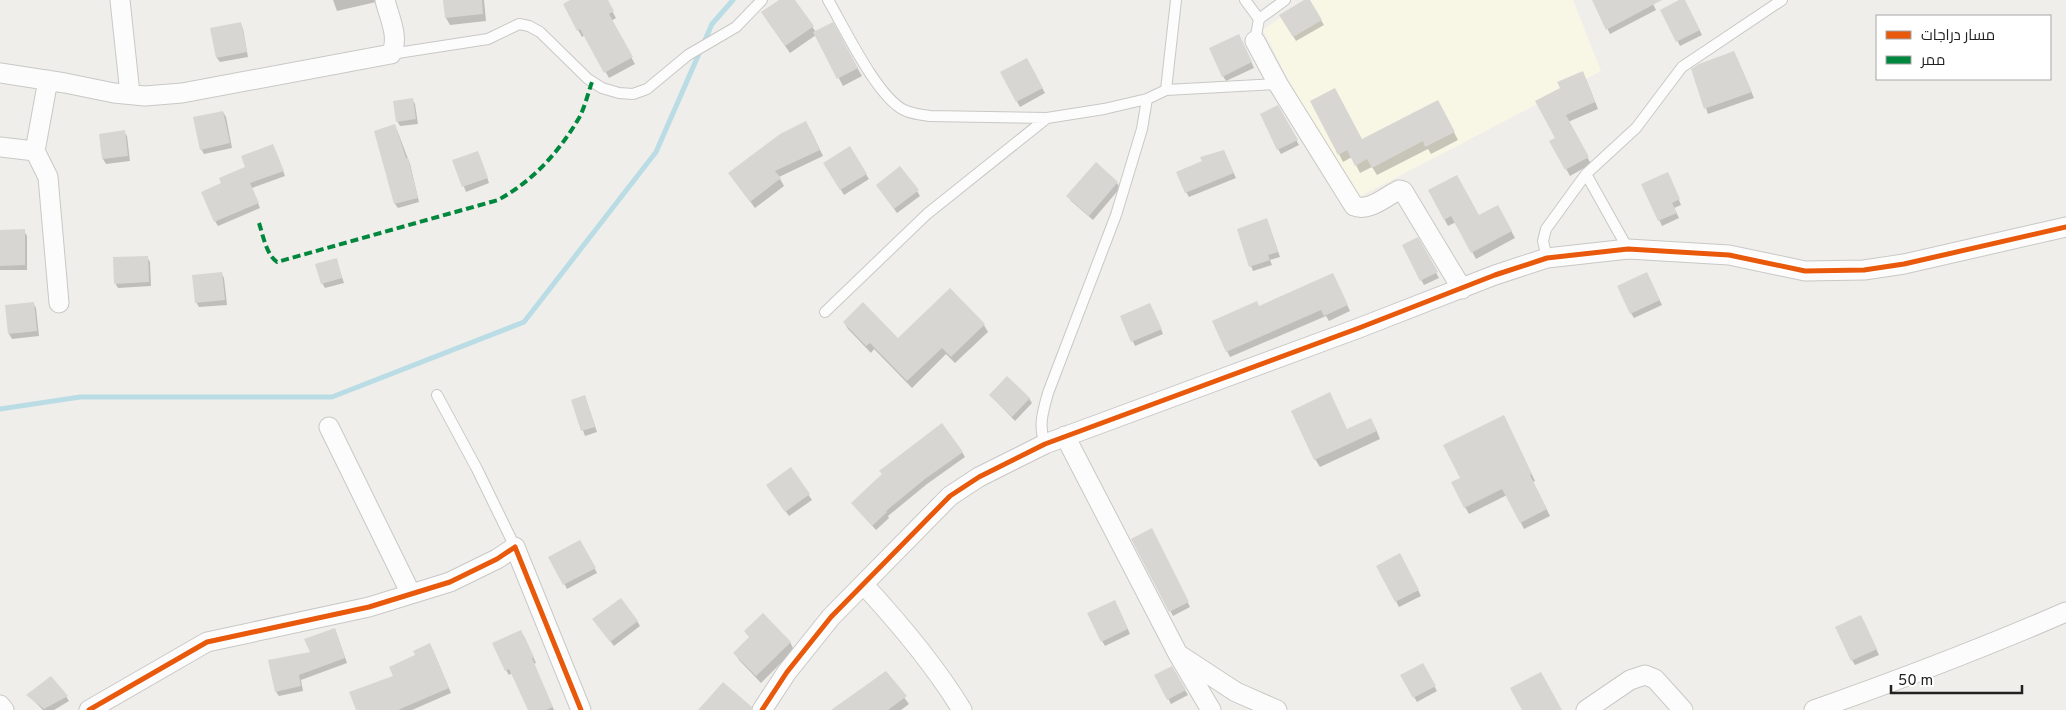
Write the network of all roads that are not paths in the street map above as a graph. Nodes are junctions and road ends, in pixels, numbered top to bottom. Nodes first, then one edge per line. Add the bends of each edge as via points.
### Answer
1 (120, 0) edge
2 (385, 0) edge
3 (762, 0) edge
4 (828, 0) edge
5 (1176, 0) edge
6 (1245, 0) edge
7 (1285, 0) edge
8 (1782, 0) edge
9 (1259, 20) junction
10 (1255, 41) joint
11 (391, 54) junction
12 (0, 73) edge
13 (48, 80) junction
14 (1278, 84) junction
15 (1166, 90) junction
16 (130, 94) junction
17 (1147, 99) junction
18 (1047, 118) junction
19 (0, 147) edge
20 (35, 151) junction
21 (1586, 174) junction
22 (2066, 227) edge
23 (1628, 248) junction
24 (1547, 258) junction
25 (1462, 289) junction
26 (59, 303) dead end
27 (825, 312) dead end
28 (437, 395) dead end
29 (329, 427) dead end
30 (1065, 436) junction
31 (1045, 444) junction
32 (515, 547) junction
33 (864, 585) junction
34 (411, 594) junction
35 (2066, 612) edge
36 (1178, 654) junction
37 (0, 705) edge
38 (4, 710) edge
39 (88, 710) edge
40 (581, 710) edge
41 (762, 710) edge
42 (962, 710) edge
43 (1211, 710) edge
44 (1277, 710) edge
45 (1586, 710) edge
46 (1683, 710) edge
47 (1814, 710) edge

1 - 16 street
2 - 11 street via 395,37
3 - 11 lane via 736,27 700,47 647,89 633,94 602,88 588,79 540,32 519,24 488,39
4 - 18 lane via 881,88 904,110 930,116
5 - 15 lane
6 - 9 lane
7 - 9 lane
8 - 21 lane via 1682,67 1636,128
9 - 10 lane
10 - 14 street
11 - 16 street via 182,93
12 - 13 street
13 - 16 street
13 - 20 street
14 - 15 lane
14 - 25 street via 1354,206 1368,206 1403,191
15 - 17 lane
17 - 18 lane
17 - 31 lane via 1142,129 1116,215 1048,393 1041,417
18 - 27 lane via 927,214
19 - 20 street
20 - 26 street via 48,177
21 - 23 lane
21 - 24 lane via 1546,229 1543,241
22 - 23 street via 1864,270 1805,271 1729,255
23 - 24 street
24 - 25 street
25 - 30 street
28 - 32 lane
29 - 34 street
30 - 31 street
30 - 36 street
31 - 33 street via 979,477 950,496
32 - 34 street via 465,575
32 - 40 street
33 - 41 street via 826,624 787,672
33 - 42 street via 908,634
34 - 39 street via 336,615 207,642
35 - 47 street via 1914,675
36 - 43 street
36 - 44 street via 1236,692
37 - 38 street
45 - 46 street via 1630,680 1645,674 1655,679

